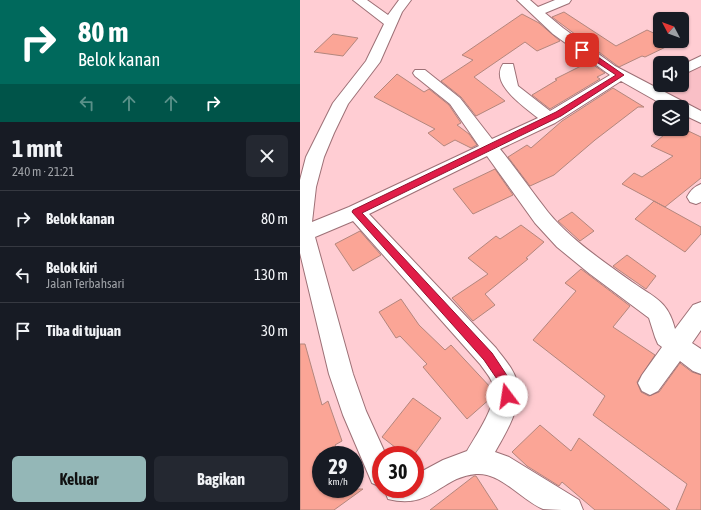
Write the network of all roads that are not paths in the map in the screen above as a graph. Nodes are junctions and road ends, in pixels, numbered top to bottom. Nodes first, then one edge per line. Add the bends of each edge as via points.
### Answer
1 (359, 0) edge
2 (404, 0) edge
3 (523, 0) edge
4 (565, 0) edge
5 (537, 12) junction
6 (390, 22) junction
7 (701, 60) edge
8 (508, 67) dead end
9 (689, 67) edge
10 (420, 73) dead end
11 (620, 75) junction
12 (653, 87) edge
13 (660, 92) edge
14 (670, 100) edge
15 (689, 112) edge
16 (701, 118) edge
17 (549, 119) junction
18 (491, 148) junction
19 (356, 212) junction
20 (302, 226) edge
21 (701, 312) edge
22 (677, 347) junction
23 (701, 363) edge
24 (650, 383) dead end
25 (372, 454) edge
26 (476, 462) junction
27 (424, 485) edge
28 (569, 510) edge

1 - 6 street
2 - 6 street
3 - 5 street
4 - 5 street
5 - 11 street via 558,32
6 - 20 street via 373,62 341,103 316,157 307,187
7 - 9 street
8 - 17 street via 509,83 513,89
10 - 18 street via 455,101
11 - 12 street
11 - 17 street
13 - 14 street
15 - 16 street
17 - 18 street
18 - 19 street
18 - 22 street via 547,224 597,268 657,311 666,338
19 - 20 street
19 - 26 street via 488,356 504,380 507,396
20 - 25 street via 341,374
21 - 22 street
22 - 23 street
22 - 24 street
26 - 27 street via 452,469
26 - 28 street via 500,466

